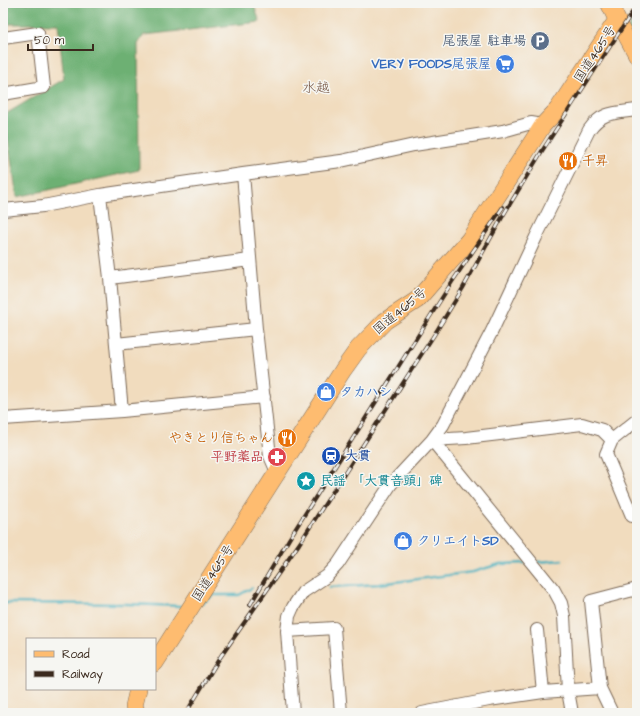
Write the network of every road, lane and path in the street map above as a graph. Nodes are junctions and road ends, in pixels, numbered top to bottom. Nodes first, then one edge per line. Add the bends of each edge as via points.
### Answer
1 (609, 3) edge
2 (617, 20) junction
3 (3, 38) edge
4 (637, 57) edge
5 (3, 94) edge
6 (637, 110) edge
7 (544, 125) junction
8 (243, 174) junction
9 (100, 195) junction
10 (3, 210) edge
11 (250, 260) junction
12 (110, 278) junction
13 (256, 329) junction
14 (116, 344) junction
15 (264, 397) junction
16 (122, 411) junction
17 (3, 419) edge
18 (637, 420) edge
19 (432, 440) junction
20 (612, 440) junction
21 (277, 472) junction
22 (637, 514) edge
23 (637, 589) edge
24 (537, 630) dead end
25 (287, 631) junction
26 (156, 661) edge
27 (600, 688) junction
28 (138, 690) edge
29 (568, 691) junction
30 (543, 692) junction
31 (137, 713) edge
32 (293, 713) edge
33 (341, 713) edge
34 (422, 713) edge
35 (572, 713) edge
36 (612, 713) edge

1 - 2 highway, 国道465号
2 - 4 main road
2 - 7 highway, 国道465号 via 558,110
3 - 5 street via 38,33 44,86
6 - 19 street via 604,115 594,122 589,130 492,330 443,425
7 - 8 street via 531,123 502,131 414,144 341,161
7 - 21 highway, 国道465号 via 469,240 417,300 386,321 358,349
8 - 9 street
8 - 11 street
9 - 10 street via 43,206
9 - 12 street
11 - 12 street
11 - 13 street
12 - 14 street
13 - 14 street
13 - 15 street
14 - 16 street
15 - 16 street
15 - 21 street via 270,456
16 - 17 street
18 - 20 street
19 - 20 street via 582,424 602,430
19 - 25 street via 391,484 338,564 327,576 303,592 289,616
19 - 29 street via 554,590 564,616
20 - 22 street via 606,454 632,516
21 - 26 highway, 国道465号
23 - 27 street via 591,601
24 - 30 street
25 - 32 street
25 - 33 street via 334,628
27 - 29 street
27 - 36 street
28 - 31 highway via 134,706
29 - 30 street
29 - 35 street
30 - 34 street

